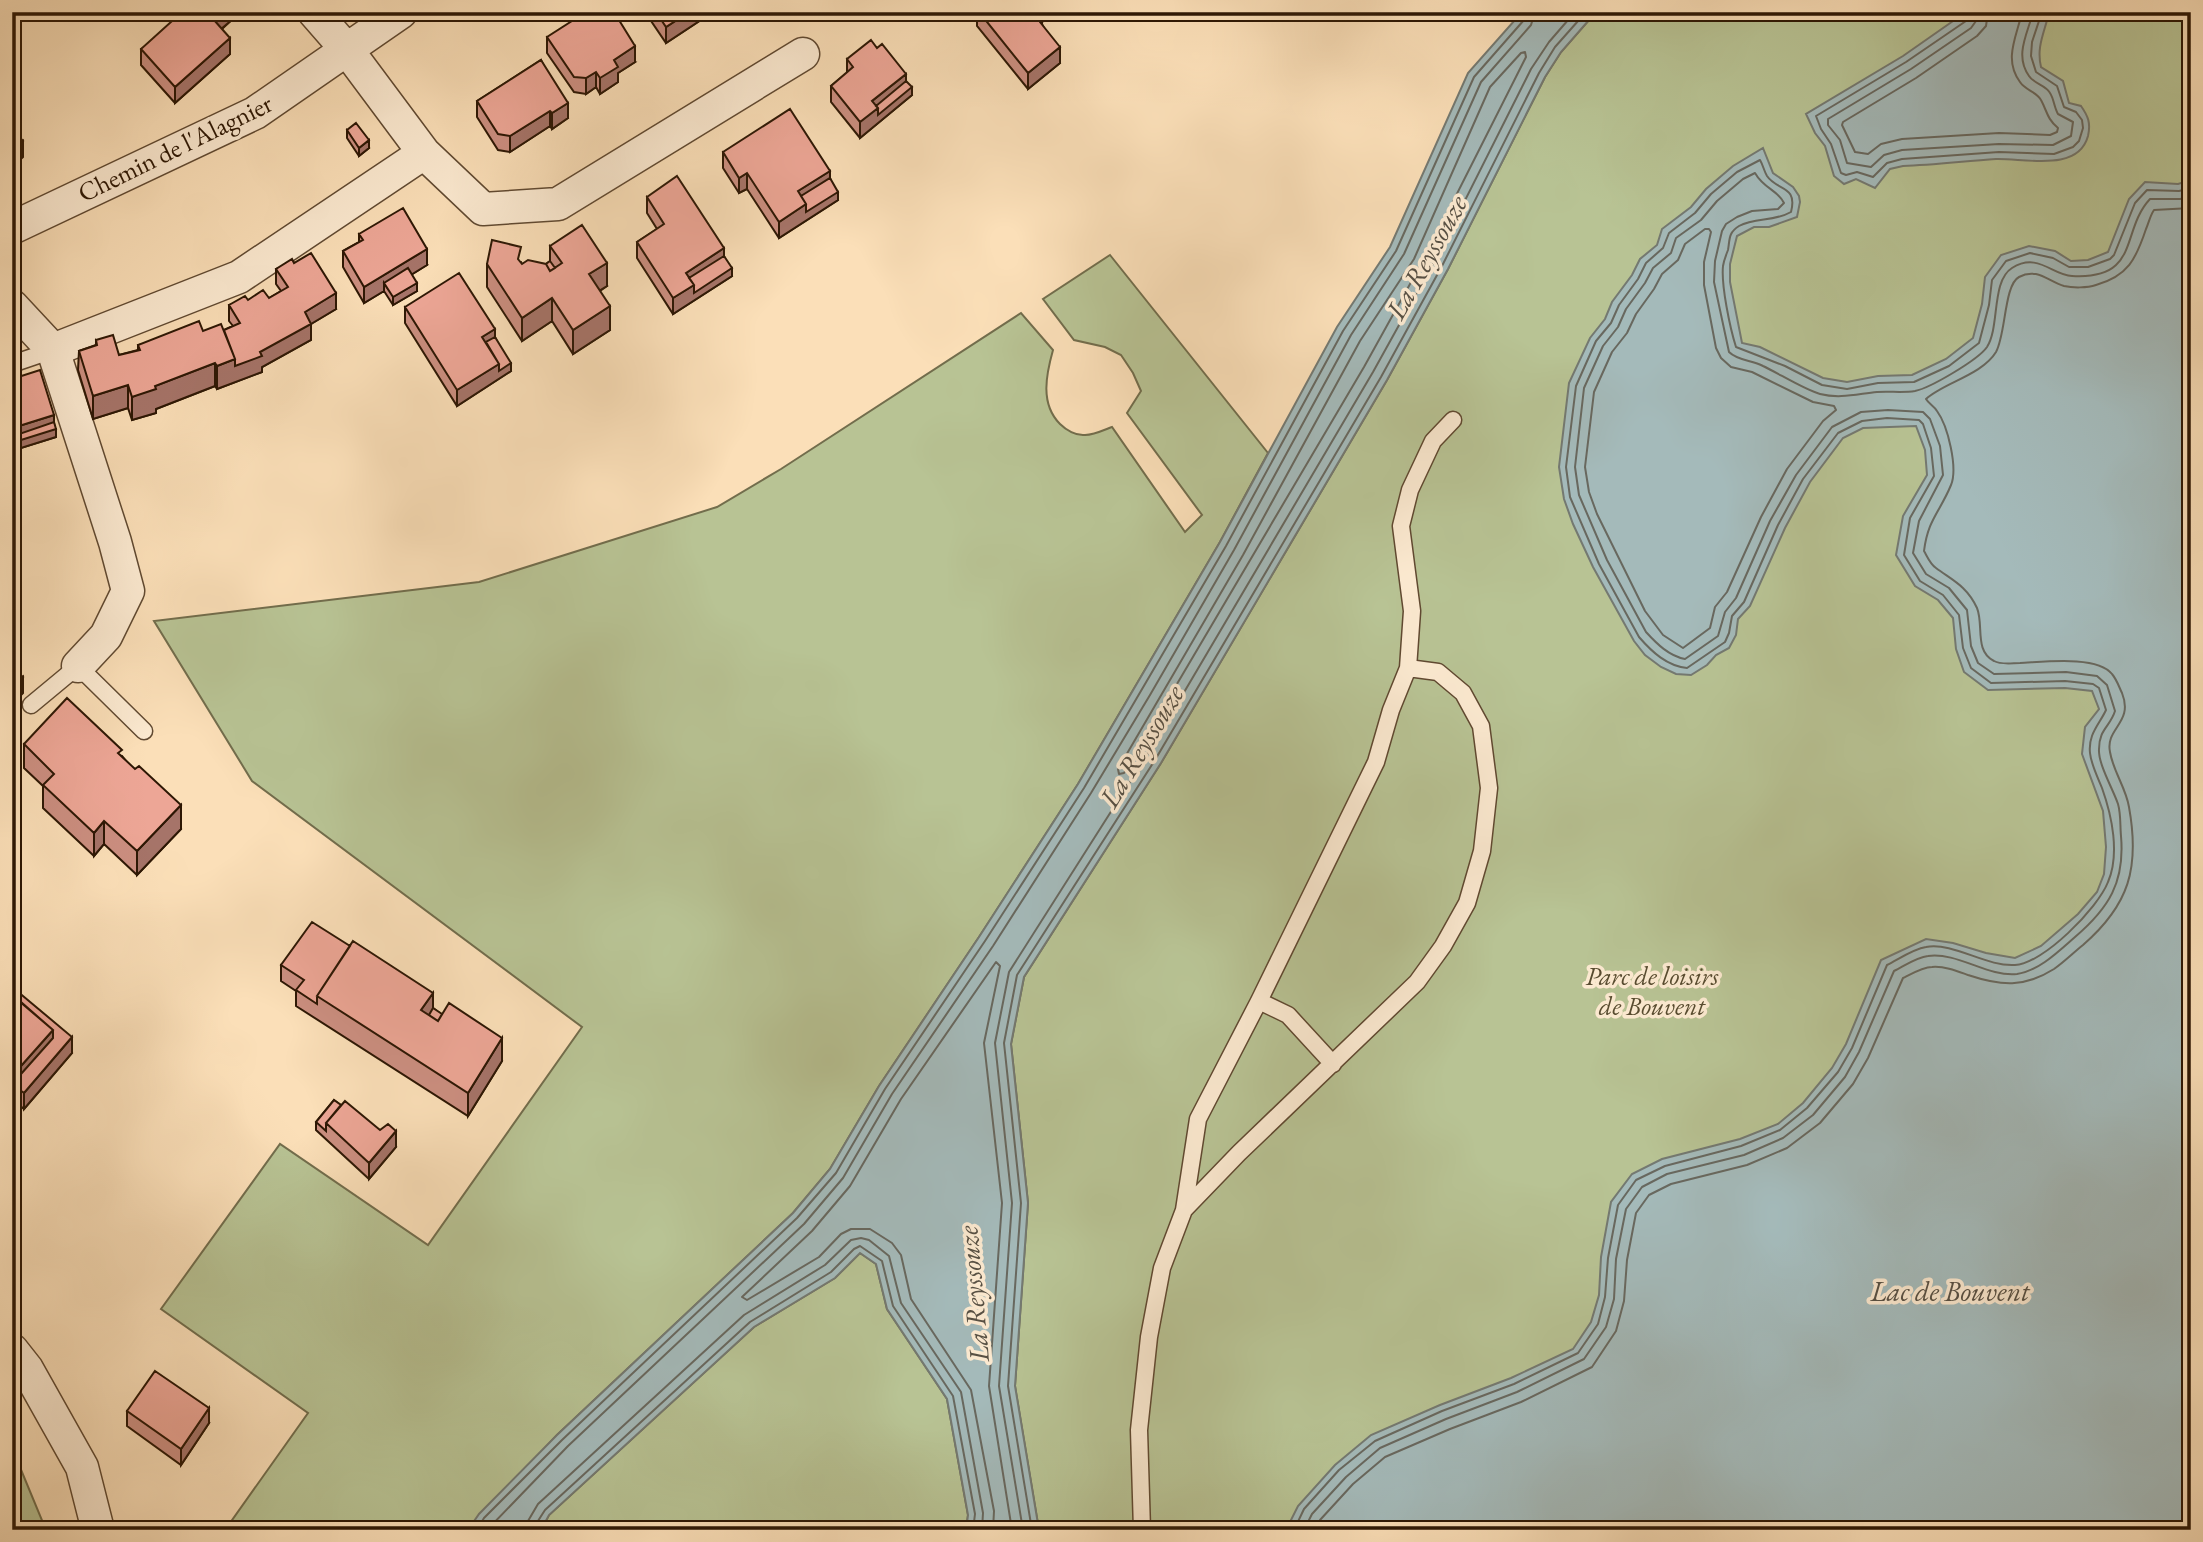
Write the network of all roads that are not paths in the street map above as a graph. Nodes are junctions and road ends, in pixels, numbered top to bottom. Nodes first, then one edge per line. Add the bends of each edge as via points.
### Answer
1 (314, 12) edge
2 (401, 12) edge
3 (348, 51) junction
4 (803, 54) dead end
5 (424, 153) junction
6 (12, 228) edge
7 (12, 306) edge
8 (53, 351) junction
9 (12, 364) edge
10 (1452, 420) dead end
11 (78, 666) junction
12 (1408, 668) junction
13 (31, 705) dead end
14 (144, 731) dead end
15 (1259, 1001) junction
16 (1333, 1064) junction
17 (1184, 1210) junction
18 (12, 1350) edge
19 (98, 1530) edge
20 (1142, 1530) edge

1 - 3 street
2 - 3 street, Chemin de l'Alagnier
3 - 5 street
3 - 6 street, Chemin de l'Alagnier via 255,113
4 - 5 street via 558,204 483,209
5 - 8 street via 239,276
7 - 8 street
8 - 9 lane
8 - 11 street via 128,591 106,636
10 - 12 lane via 1433,441 1410,490 1401,526 1412,611
11 - 13 lane
11 - 14 lane
12 - 15 lane via 1376,762
12 - 16 lane via 1438,672 1463,693 1481,726 1489,788 1482,851 1467,903 1443,946 1417,982
15 - 16 lane via 1288,1015
15 - 17 lane via 1198,1119
16 - 17 lane
17 - 20 lane via 1162,1268 1149,1337 1139,1430
18 - 19 street via 82,1467

